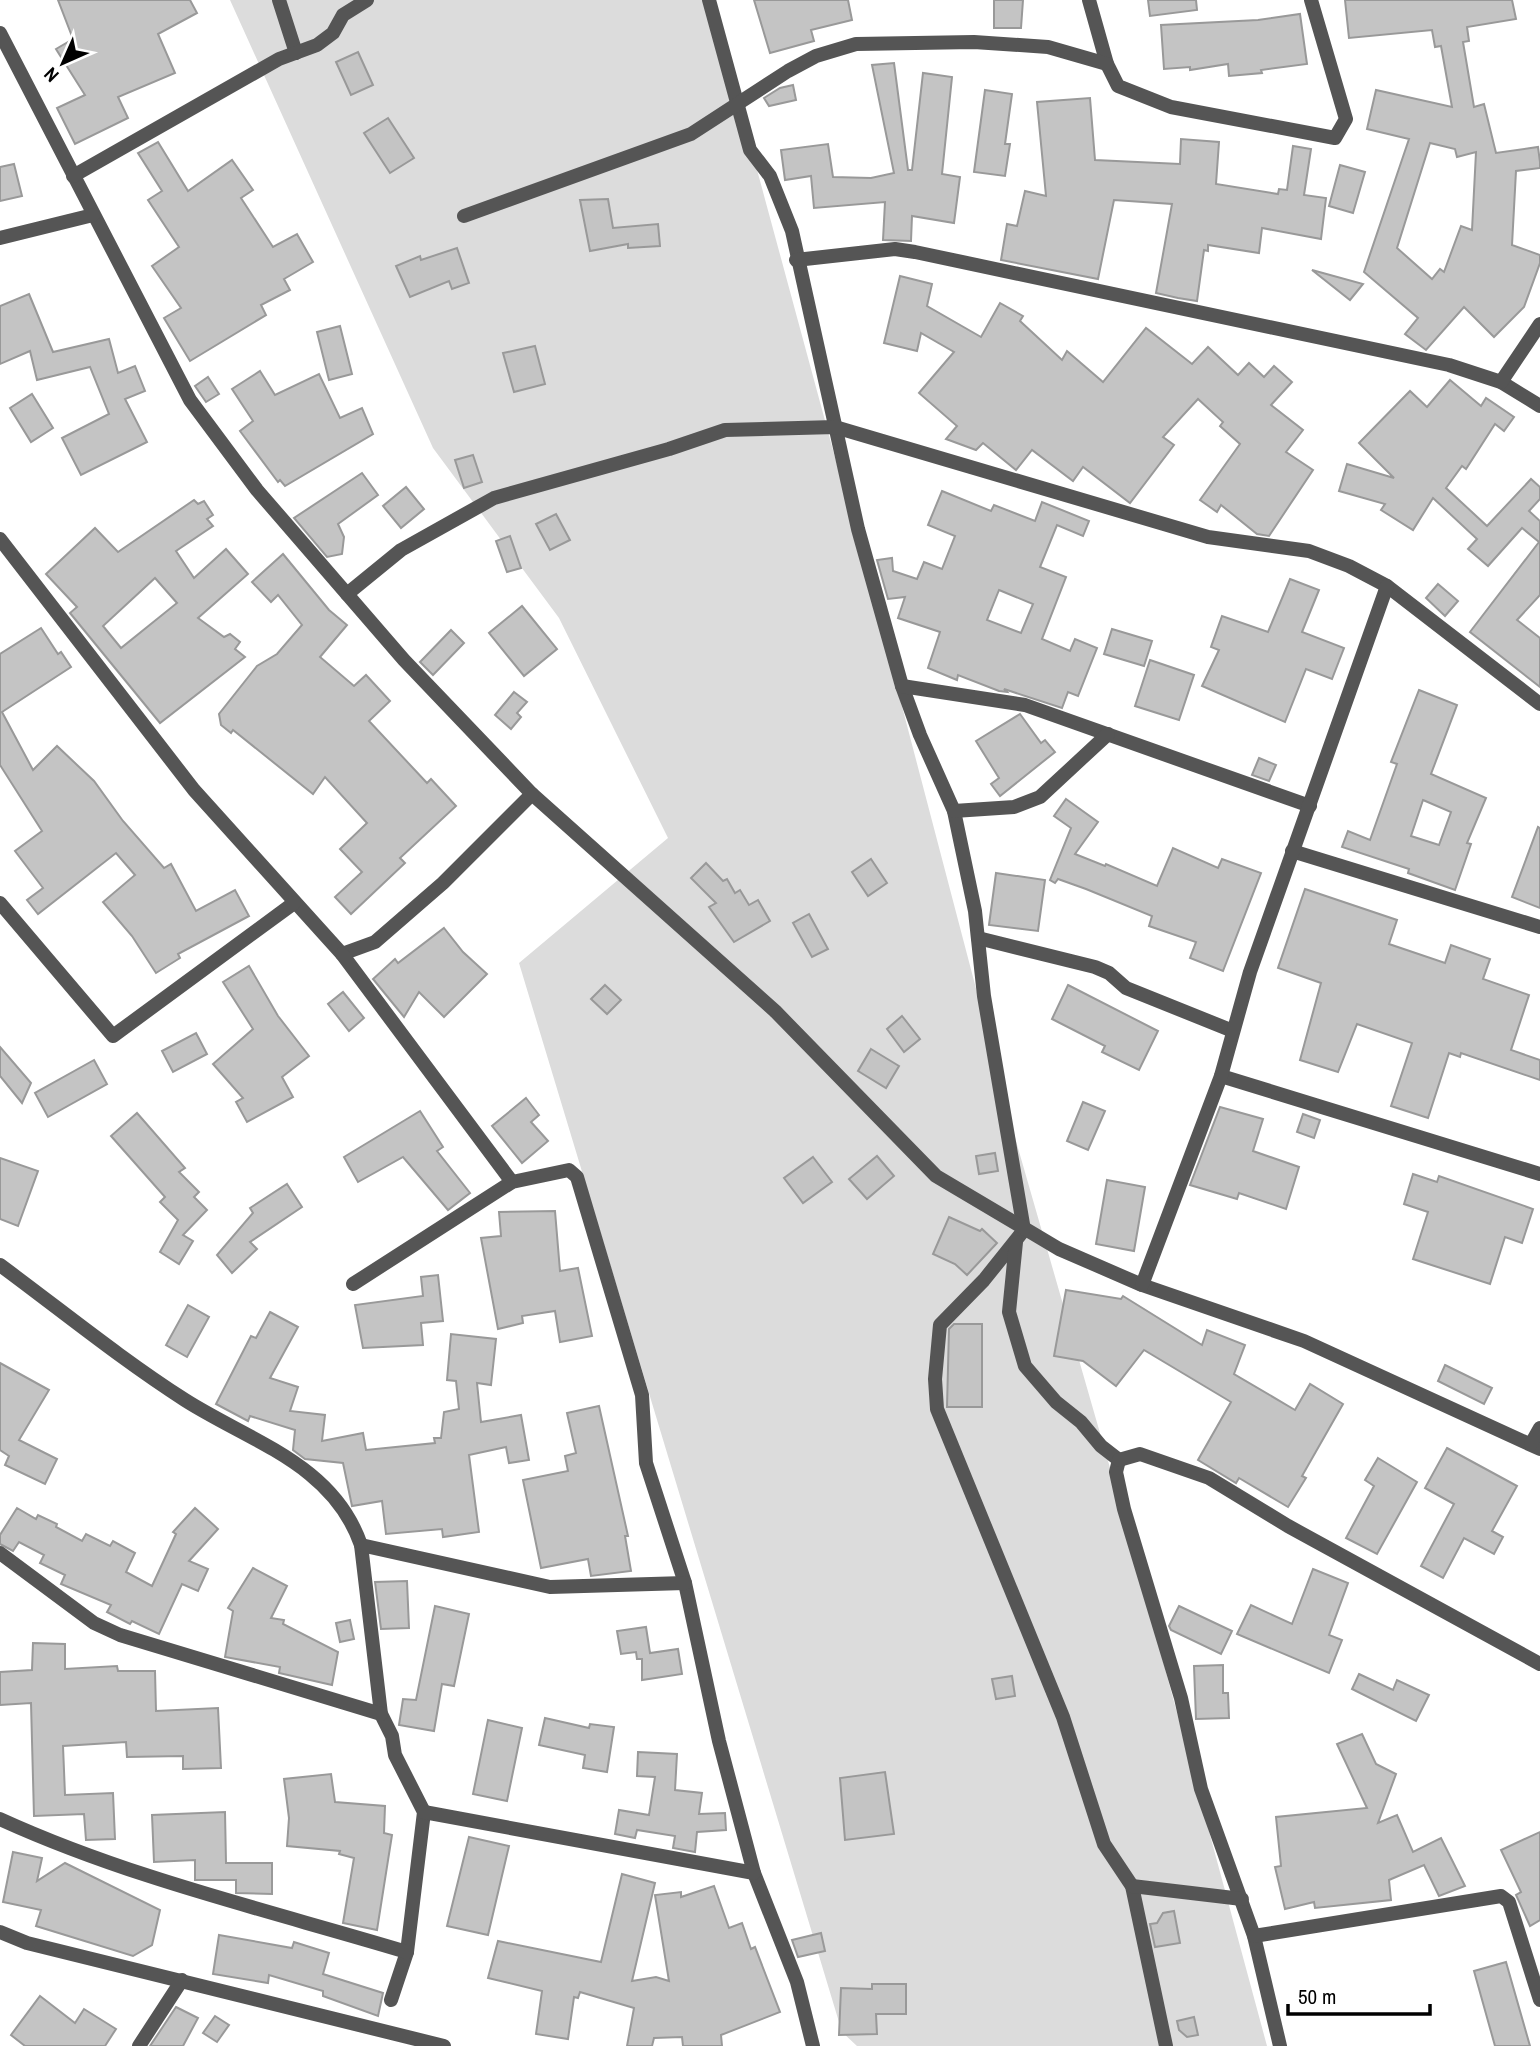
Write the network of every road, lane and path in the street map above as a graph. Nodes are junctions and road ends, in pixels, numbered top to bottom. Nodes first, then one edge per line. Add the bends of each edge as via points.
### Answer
1 (279, 0) edge
2 (367, 0) edge
3 (709, 0) edge
4 (1088, 0) edge
5 (1311, 0) edge
6 (0, 33) edge
7 (296, 53) junction
8 (1107, 64) junction
9 (739, 104) junction
10 (73, 176) junction
11 (93, 215) junction
12 (464, 216) dead end
13 (0, 238) edge
14 (796, 260) junction
15 (1540, 324) edge
16 (1501, 382) junction
17 (1540, 406) edge
18 (835, 427) junction
19 (0, 539) edge
20 (1387, 586) junction
21 (347, 594) junction
22 (902, 686) junction
23 (1540, 704) edge
24 (1108, 734) junction
25 (532, 794) junction
26 (1310, 806) junction
27 (954, 811) junction
28 (1292, 851) junction
29 (0, 903) edge
30 (294, 903) junction
31 (1540, 927) edge
32 (978, 938) junction
33 (342, 954) junction
34 (1233, 1031) junction
35 (1221, 1076) junction
36 (1540, 1174) edge
37 (512, 1182) junction
38 (1020, 1236) junction
39 (0, 1265) edge
40 (353, 1284) dead end
41 (1142, 1285) junction
42 (1540, 1428) edge
43 (1535, 1447) edge
44 (1119, 1460) junction
45 (361, 1545) junction
46 (0, 1553) edge
47 (685, 1583) junction
48 (1540, 1664) edge
49 (381, 1714) junction
50 (424, 1812) junction
51 (0, 1819) edge
52 (754, 1873) junction
53 (1132, 1886) junction
54 (1242, 1899) junction
55 (0, 1933) edge
56 (1254, 1937) junction
57 (407, 1952) junction
58 (182, 1980) junction
59 (391, 2000) dead end
60 (1540, 2000) edge
61 (139, 2046) edge
62 (444, 2046) edge
63 (813, 2046) edge
64 (1166, 2046) edge
65 (1280, 2046) edge

1 - 7 street
2 - 7 street via 343,15 333,33 317,45
3 - 9 street
4 - 8 street
5 - 8 street via 1346,119 1335,138 1171,107 1118,86
6 - 10 street
7 - 10 street
8 - 9 street via 1048,47 974,42 856,44 816,56
9 - 12 street via 691,134
9 - 14 street via 750,150 782,200
10 - 11 street
11 - 13 street
11 - 21 street via 190,400 257,490
14 - 16 street via 895,249 915,252 1186,311 1238,318 1449,365
14 - 18 street
15 - 16 street
16 - 17 street
18 - 20 street via 1208,537 1309,551
18 - 21 street via 725,430 505,494 401,550
18 - 22 street
19 - 30 street via 194,790
20 - 23 street
20 - 26 street
21 - 25 street
22 - 24 street via 1025,705
22 - 27 street
24 - 26 street
24 - 27 street via 1040,797 1014,807
25 - 33 street via 375,943
25 - 38 street via 775,1011 936,1176
26 - 28 street
27 - 32 street
28 - 31 street
28 - 34 street
29 - 30 street via 113,1036
30 - 33 street
32 - 34 street via 1095,967 1126,988
32 - 38 street
33 - 37 street
34 - 35 street
35 - 36 street
35 - 41 street
37 - 40 street
37 - 47 street via 569,1170 577,1177 642,1395 646,1463
38 - 41 street
38 - 44 street via 1009,1312 1025,1366 1056,1402
38 - 53 street via 940,1325 937,1409 1063,1717 1104,1844
39 - 45 street via 186,1401 289,1458 336,1498 352,1520
41 - 43 street via 1304,1341
42 - 43 street
44 - 48 street via 1140,1454 1209,1478
44 - 54 street via 1116,1472 1124,1509 1181,1698 1201,1789
45 - 47 street via 550,1587
45 - 49 street
46 - 49 street via 94,1623 120,1635
47 - 52 street
49 - 50 street via 395,1755
50 - 52 street
50 - 57 street
51 - 57 street via 120,1866
52 - 63 street via 797,1982
53 - 54 street
53 - 64 street
54 - 56 street
55 - 58 street
56 - 60 street via 1501,1896 1509,1902
56 - 65 street
57 - 59 street
58 - 61 street
58 - 62 street

